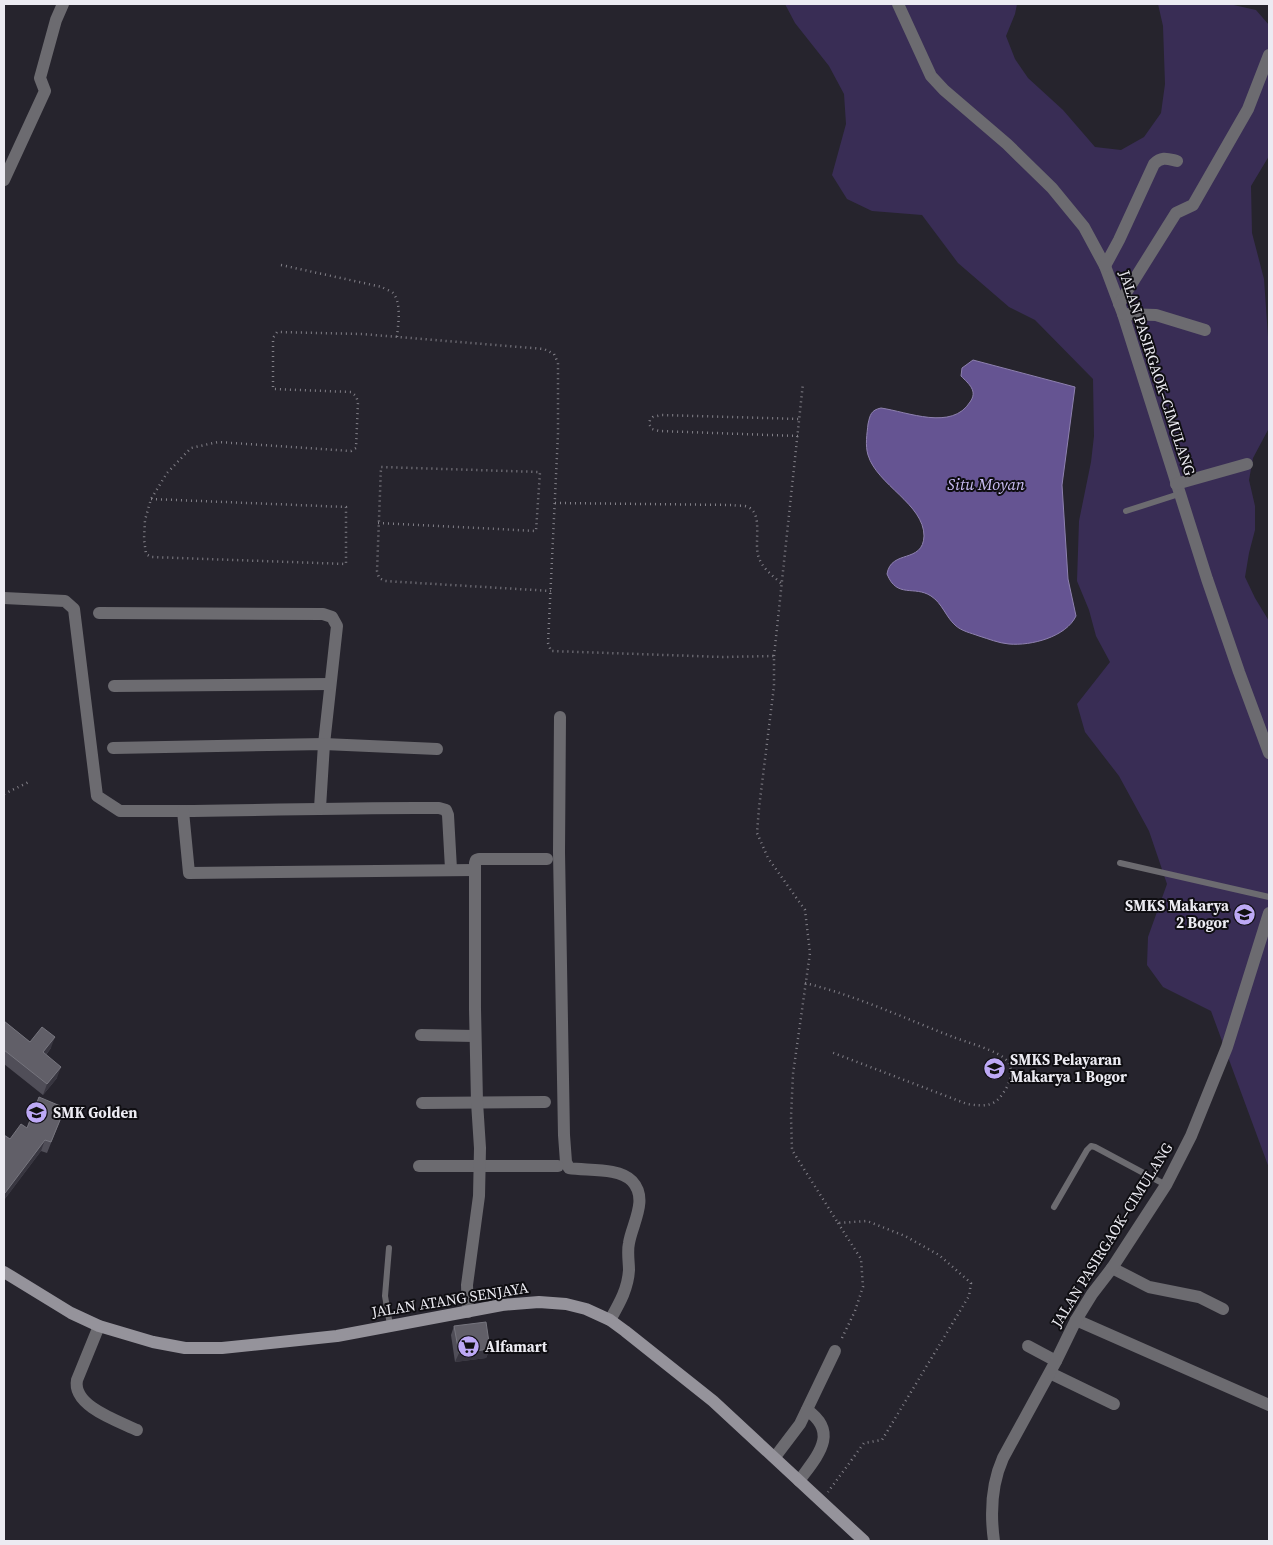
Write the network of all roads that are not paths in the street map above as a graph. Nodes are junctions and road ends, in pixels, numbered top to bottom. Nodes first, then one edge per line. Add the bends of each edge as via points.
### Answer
1 (62, 4) edge
2 (898, 4) edge
3 (1269, 55) edge
4 (1177, 161) dead end
5 (4, 180) edge
6 (1105, 266) junction
7 (1121, 309) junction
8 (1205, 330) dead end
9 (1247, 464) dead end
10 (1177, 489) junction
11 (1126, 511) dead end
12 (4, 598) edge
13 (100, 613) dead end
14 (330, 684) junction
15 (114, 686) dead end
16 (560, 717) dead end
17 (324, 744) junction
18 (113, 748) dead end
19 (437, 750) dead end
20 (1269, 753) edge
21 (320, 808) junction
22 (183, 811) junction
23 (546, 859) dead end
24 (1120, 863) dead end
25 (451, 870) junction
26 (475, 870) junction
27 (1269, 897) edge
28 (1269, 913) edge
29 (1265, 938) edge
30 (421, 1035) dead end
31 (475, 1036) junction
32 (477, 1102) junction
33 (545, 1102) dead end
34 (422, 1103) dead end
35 (419, 1166) dead end
36 (479, 1166) junction
37 (558, 1166) dead end
38 (1166, 1185) junction
39 (1054, 1207) dead end
40 (389, 1248) dead end
41 (1112, 1268) junction
42 (4, 1272) edge
43 (468, 1307) junction
44 (1224, 1309) dead end
45 (389, 1320) junction
46 (610, 1320) junction
47 (1076, 1320) junction
48 (99, 1326) junction
49 (1028, 1346) dead end
50 (835, 1351) road end
51 (1056, 1362) junction
52 (1050, 1373) junction
53 (1114, 1404) dead end
54 (1269, 1405) edge
55 (807, 1410) junction
56 (137, 1430) dead end
57 (775, 1457) junction
58 (799, 1480) junction
59 (864, 1541) edge
60 (994, 1541) edge

1 - 5 street via 40,78 45,90
2 - 6 street, JALAN PASIRGAOK–CIMULANG via 931,76 1052,188 1084,227
3 - 7 street via 1248,108 1193,206 1176,213
4 - 6 street via 1164,158 1154,164
6 - 7 street, JALAN PASIRGAOK–CIMULANG
7 - 8 street via 1156,315
7 - 10 street, JALAN PASIRGAOK–CIMULANG
9 - 10 street
10 - 11 lane
10 - 20 street, JALAN PASIRGAOK–CIMULANG via 1238,672
12 - 22 street via 65,601 74,609 97,796 120,810
13 - 14 street via 323,614 332,618 337,626
14 - 15 street
14 - 17 street
16 - 46 street via 566,1162 568,1168 619,1173 631,1180 638,1191 639,1215 629,1244 627,1288
17 - 18 street
17 - 19 street
17 - 21 street
21 - 22 street
21 - 25 street via 446,810
22 - 25 street via 189,873
23 - 26 street via 479,859
24 - 27 lane
25 - 26 street
26 - 31 street
28 - 29 street, JALAN PASIRGAOK–CIMULANG
29 - 38 street, JALAN PASIRGAOK–CIMULANG via 1227,1047 1191,1136
30 - 31 street
31 - 32 street
32 - 33 street
32 - 34 street
32 - 36 street
35 - 36 street
36 - 37 street
36 - 43 street via 479,1196 467,1285
38 - 39 lane via 1091,1146
38 - 41 street, JALAN PASIRGAOK–CIMULANG
40 - 45 lane via 385,1296
41 - 44 street via 1149,1287 1199,1297
41 - 47 street, JALAN PASIRGAOK–CIMULANG
42 - 48 main road, JALAN ATANG SENJAYA
43 - 45 main road, JALAN ATANG SENJAYA
43 - 46 main road, JALAN ATANG SENJAYA via 539,1302 566,1304
45 - 48 main road, JALAN ATANG SENJAYA via 337,1336 222,1348 161,1344
46 - 57 main road, JALAN ATANG SENJAYA via 706,1395
47 - 51 street, JALAN PASIRGAOK–CIMULANG
47 - 54 street
48 - 56 street via 76,1388 91,1408
49 - 51 street
50 - 55 street
51 - 52 street, JALAN PASIRGAOK–CIMULANG
52 - 53 street
52 - 60 street, JALAN PASIRGAOK–CIMULANG via 996,1473 992,1506
55 - 57 street
55 - 58 street via 817,1417 824,1430 822,1448
57 - 58 main road, JALAN ATANG SENJAYA
58 - 59 main road, JALAN ATANG SENJAYA

